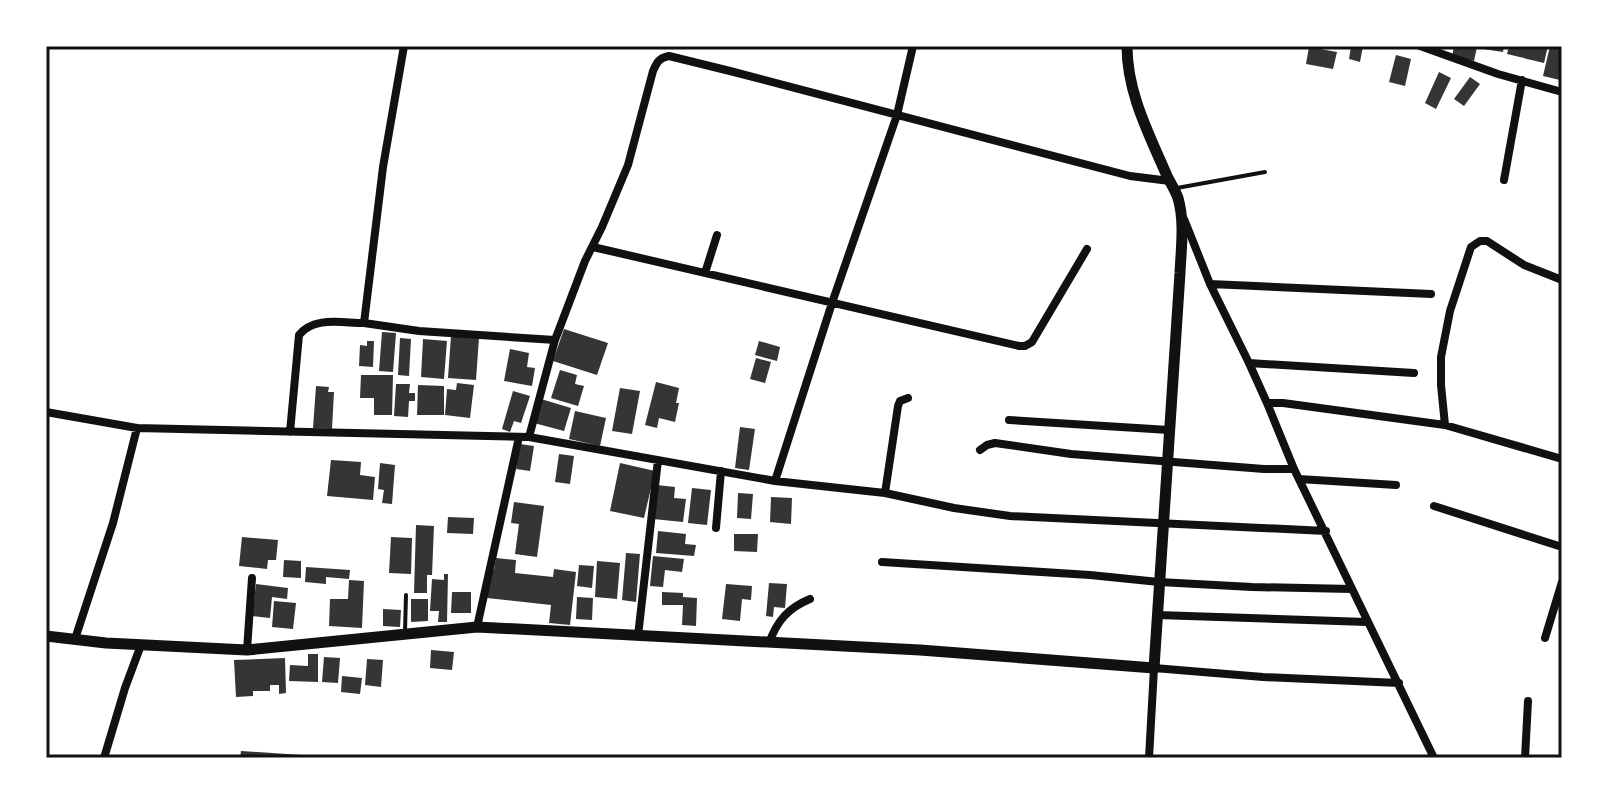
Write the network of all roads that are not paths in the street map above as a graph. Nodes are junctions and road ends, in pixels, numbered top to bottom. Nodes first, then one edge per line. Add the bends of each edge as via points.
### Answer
1 (404, 46) edge
2 (913, 46) edge
3 (1127, 46) edge
4 (1420, 46) edge
5 (1522, 80) junction
6 (1562, 92) edge
7 (897, 115) junction
8 (1265, 172) dead end
9 (1504, 180) dead end
10 (1172, 185) junction
11 (1181, 212) junction
12 (717, 235) dead end
13 (593, 247) junction
14 (1087, 249) dead end
15 (705, 273) junction
16 (1562, 280) edge
17 (1210, 284) junction
18 (1431, 294) dead end
19 (832, 303) junction
20 (364, 323) junction
21 (555, 340) junction
22 (1249, 363) junction
23 (1414, 373) dead end
24 (908, 398) dead end
25 (1267, 403) junction
26 (46, 412) edge
27 (1009, 420) dead end
28 (1444, 425) junction
29 (137, 428) junction
30 (1169, 430) junction
31 (290, 432) junction
32 (524, 437) junction
33 (980, 450) dead end
34 (1562, 459) edge
35 (658, 460) junction
36 (1167, 461) junction
37 (1294, 469) junction
38 (721, 471) junction
39 (1299, 479) junction
40 (775, 481) junction
41 (1396, 485) dead end
42 (885, 493) junction
43 (1434, 506) dead end
44 (1163, 523) junction
45 (716, 528) dead end
46 (1326, 531) junction
47 (1562, 547) edge
48 (882, 562) dead end
49 (252, 578) dead end
50 (1159, 582) junction
51 (1562, 582) edge
52 (1352, 589) junction
53 (406, 595) dead end
54 (810, 599) dead end
55 (1157, 615) junction
56 (1367, 622) junction
57 (477, 627) junction
58 (405, 634) junction
59 (46, 636) edge
60 (638, 636) junction
61 (1545, 638) dead end
62 (75, 639) junction
63 (769, 643) junction
64 (141, 645) junction
65 (247, 650) junction
66 (1154, 668) junction
67 (1399, 683) junction
68 (1528, 701) dead end
69 (104, 758) edge
70 (1149, 758) edge
71 (1434, 758) edge
72 (1525, 758) edge

1 - 20 street
2 - 7 street
3 - 10 street via 1137,104
4 - 5 street
5 - 6 street
5 - 9 street
7 - 10 street
7 - 13 street via 663,57 653,71 628,165
7 - 19 street
8 - 10 lane
10 - 11 street
11 - 17 street
11 - 30 street
12 - 15 street
13 - 15 street
13 - 21 street
14 - 19 street via 1039,333 1025,346
15 - 19 street
16 - 28 street via 1524,265 1487,241 1471,247 1441,357
17 - 18 street
17 - 22 street
19 - 40 street
20 - 21 street
20 - 31 street via 319,322 299,335
21 - 32 street
22 - 23 street
22 - 25 street
24 - 42 street via 898,406
25 - 28 street
25 - 37 street
26 - 29 street
27 - 30 street
28 - 34 street
29 - 31 street
29 - 62 street
30 - 36 street
31 - 32 street
32 - 35 street
32 - 57 street
33 - 36 street via 995,443
35 - 38 street
35 - 60 street
36 - 37 street
36 - 44 street
37 - 39 street
38 - 40 street
38 - 45 street
39 - 41 street
39 - 46 street
40 - 42 street
42 - 44 street via 1010,516
43 - 47 street
44 - 46 street
44 - 50 street
46 - 52 street
48 - 50 street
49 - 65 street
50 - 52 street
50 - 55 street
51 - 61 street
52 - 56 street
53 - 58 lane
54 - 63 street via 785,614
55 - 56 street
55 - 66 street
56 - 67 street
57 - 58 street
57 - 60 street
58 - 65 street
59 - 62 street
60 - 63 street
62 - 64 street
63 - 66 street
64 - 65 street
64 - 69 street
66 - 67 street
66 - 70 street
67 - 71 street
68 - 72 street

